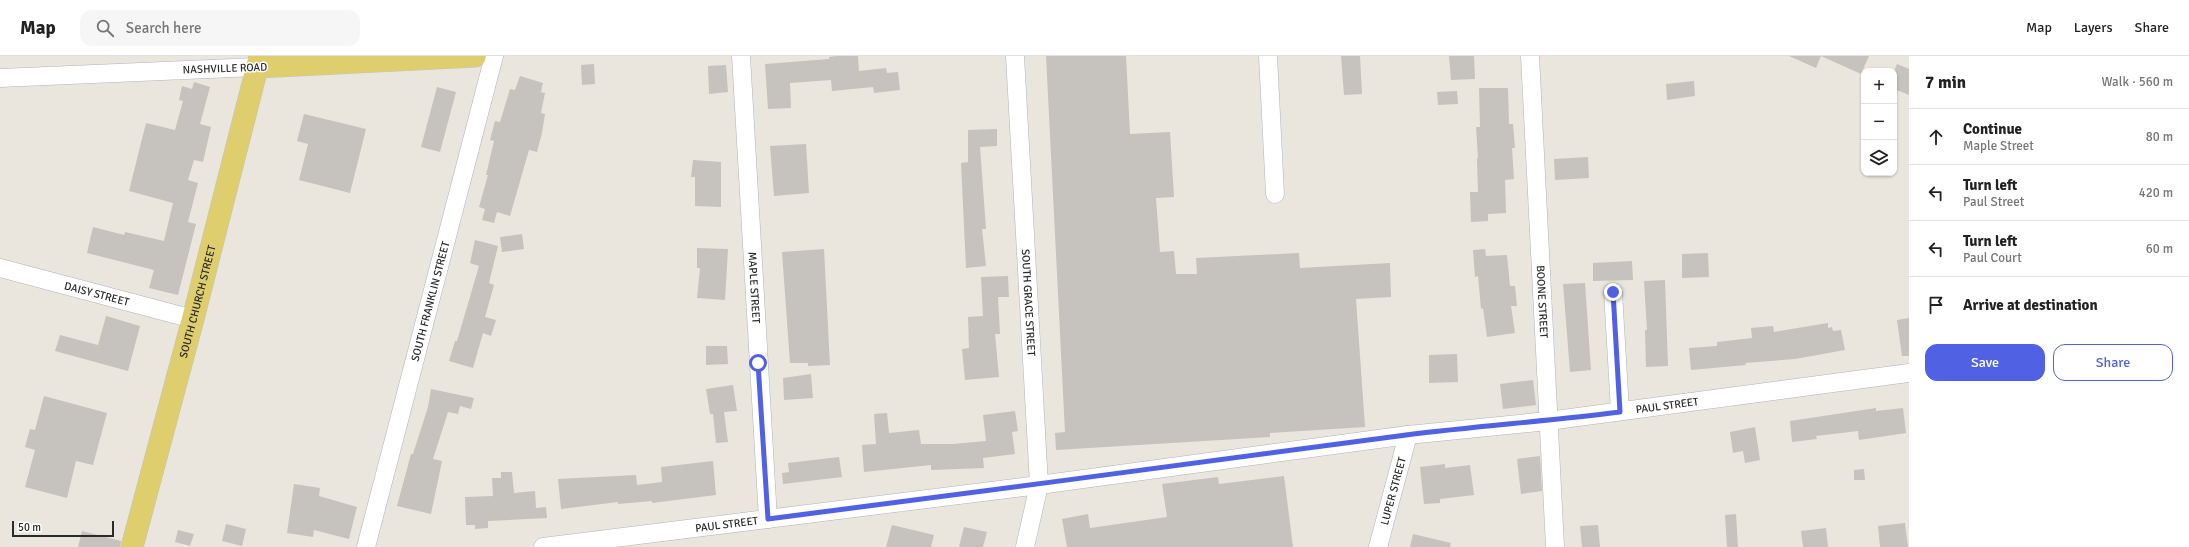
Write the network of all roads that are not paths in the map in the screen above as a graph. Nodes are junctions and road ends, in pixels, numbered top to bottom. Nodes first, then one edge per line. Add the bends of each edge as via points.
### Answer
1 (475, 56) edge
2 (494, 56) edge
3 (741, 56) edge
4 (1015, 56) edge
5 (1268, 56) edge
6 (1530, 56) edge
7 (259, 61) edge
8 (0, 78) edge
9 (1275, 194) dead end
10 (0, 268) edge
11 (1613, 292) dead end
12 (193, 319) junction
13 (1909, 373) edge
14 (1620, 412) junction
15 (1548, 421) junction
16 (1408, 435) junction
17 (1039, 485) junction
18 (768, 519) junction
19 (628, 542) edge
20 (132, 547) edge
21 (366, 547) edge
22 (543, 547) edge
23 (1025, 547) edge
24 (1378, 547) edge
25 (1555, 547) edge

1 - 7 main road, NASHVILLE ROAD
2 - 21 street, SOUTH FRANKLIN STREET
3 - 18 street, MAPLE STREET
4 - 17 street, SOUTH GRACE STREET
5 - 9 street
6 - 15 street, BOONE STREET
7 - 8 street, NASHVILLE ROAD
7 - 12 main road, SOUTH CHURCH STREET
10 - 12 street, DAISY STREET
11 - 14 street
12 - 20 main road, SOUTH CHURCH STREET
13 - 14 street, PAUL STREET
14 - 15 street, PAUL STREET
15 - 16 street, PAUL STREET
15 - 25 street, BOONE STREET
16 - 17 street, PAUL STREET
16 - 24 street, LUPER STREET
17 - 18 street, PAUL STREET
17 - 23 street, SOUTH GRACE STREET
18 - 19 street, PAUL STREET
19 - 22 street, PAUL STREET

